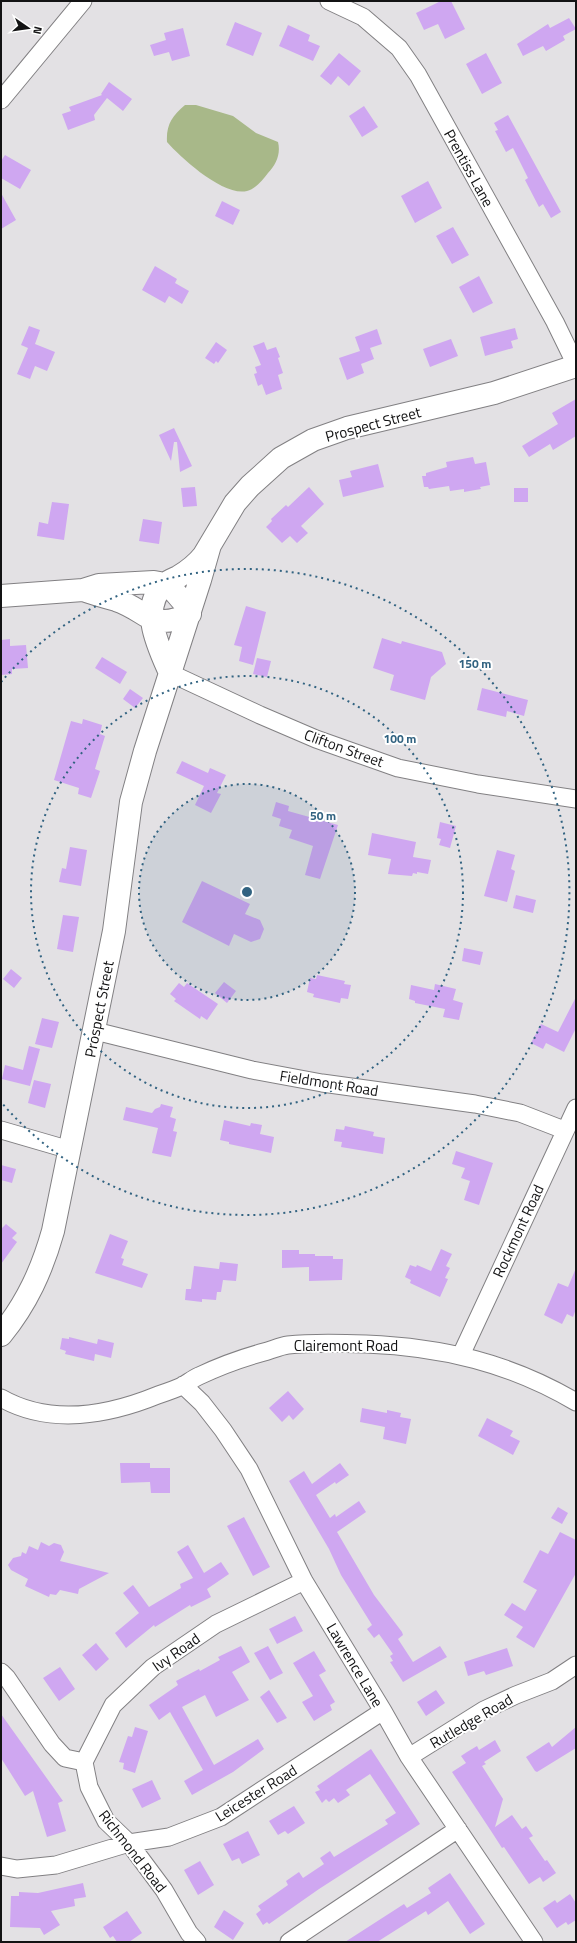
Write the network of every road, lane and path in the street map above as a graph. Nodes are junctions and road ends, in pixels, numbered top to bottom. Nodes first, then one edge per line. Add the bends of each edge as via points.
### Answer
1 (82, 1) edge
2 (329, 1) edge
3 (1, 100) edge
4 (576, 365) edge
5 (210, 545) junction
6 (165, 584) junction
7 (84, 590) junction
8 (1, 596) edge
9 (190, 614) junction
10 (152, 620) junction
11 (170, 673) junction
12 (576, 799) edge
13 (95, 1031) junction
14 (576, 1108) edge
15 (1, 1130) edge
16 (564, 1130) junction
17 (70, 1150) junction
18 (1, 1335) edge
19 (461, 1355) junction
20 (183, 1386) junction
21 (1, 1398) edge
22 (576, 1402) edge
23 (304, 1581) junction
24 (576, 1665) edge
25 (1, 1672) edge
26 (383, 1711) junction
27 (409, 1757) junction
28 (84, 1762) junction
29 (458, 1830) junction
30 (129, 1843) junction
31 (1, 1866) edge
32 (196, 1942) edge
33 (289, 1942) edge
34 (534, 1942) edge

1 - 3 street
2 - 4 street, Prentiss Lane via 363,17 399,48 414,70 555,322
4 - 5 main road, Prospect Street via 494,393 347,428 313,440 282,458 250,486 235,503
5 - 6 main road, Prospect Street via 198,563
5 - 9 main road, Prospect Street
6 - 7 main road via 143,581 112,583
6 - 9 main road via 179,596
6 - 10 main road, Prospect Street via 155,600
7 - 8 main road
7 - 10 main road via 116,600
9 - 10 main road via 172,621
9 - 11 main road, Prospect Street
10 - 11 main road, Prospect Street via 157,641
11 - 12 street, Clifton Street via 260,716 398,768 478,784
11 - 13 main road, Prospect Street via 131,802 115,924
13 - 16 street, Fieldmont Road via 252,1070 322,1083 520,1112
13 - 17 main road, Prospect Street
14 - 16 street, Rockmont Road
15 - 17 street
16 - 19 street, Rockmont Road
17 - 18 main road, Prospect Street via 53,1231 42,1267 27,1299
19 - 20 street, Clairemont Road via 405,1345 287,1345 242,1358 199,1376
19 - 22 street, Clairemont Road via 505,1368 551,1387
20 - 21 street, Clairemont Road via 132,1406 87,1414 53,1415
20 - 23 street, Lawrence Lane via 202,1403 249,1469
23 - 26 street, Lawrence Lane
23 - 28 street, Ivy Road via 216,1624 153,1667 113,1705
24 - 27 street, Rutledge Road via 552,1681 484,1710
25 - 28 street via 52,1744 65,1758
26 - 27 street, Lawrence Lane
26 - 30 street, Leicester Road via 220,1818 168,1837
27 - 29 street, Lawrence Lane
28 - 30 street, Richmond Road via 89,1787 106,1821
29 - 33 street
29 - 34 street, Lawrence Lane
30 - 31 street, Leicester Road via 56,1865 17,1868
30 - 32 street, Richmond Road via 164,1890

